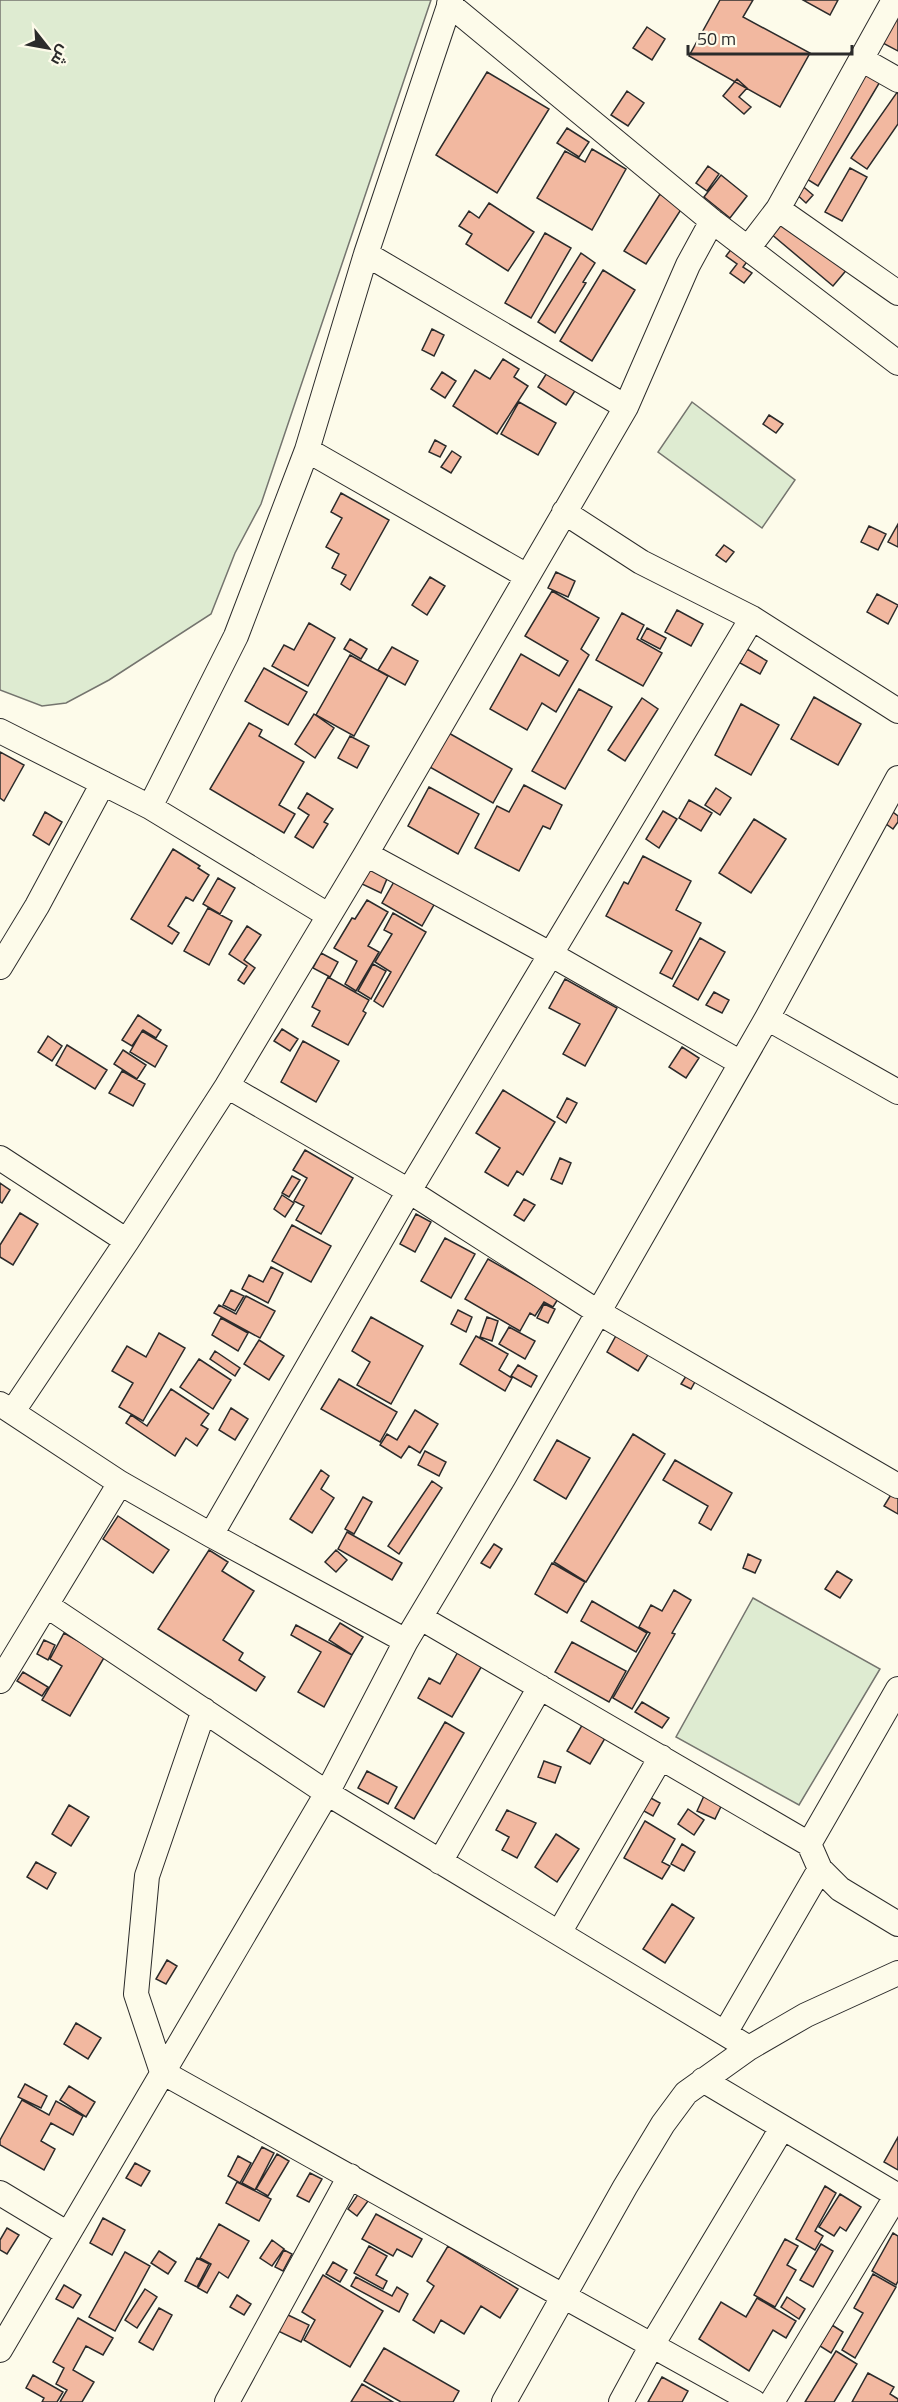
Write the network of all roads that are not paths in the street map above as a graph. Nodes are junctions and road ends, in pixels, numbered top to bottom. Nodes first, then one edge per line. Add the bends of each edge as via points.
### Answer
1 (894, 0) edge
2 (450, 2) edge
3 (861, 59) junction
4 (898, 80) edge
5 (778, 209) junction
6 (712, 221) junction
7 (749, 247) junction
8 (366, 254) junction
9 (898, 293) edge
10 (898, 363) edge
11 (626, 407) junction
12 (307, 450) junction
13 (564, 512) junction
14 (527, 576) junction
15 (752, 618) junction
16 (898, 711) edge
17 (0, 731) edge
18 (898, 778) edge
19 (103, 783) junction
20 (150, 807) junction
21 (366, 854) junction
22 (328, 915) junction
23 (552, 955) junction
24 (0, 967) edge
25 (767, 1018) junction
26 (741, 1063) junction
27 (226, 1086) junction
28 (898, 1092) edge
29 (0, 1158) edge
30 (409, 1191) junction
31 (127, 1241) junction
32 (598, 1312) junction
33 (7, 1408) edge
34 (120, 1483) junction
35 (898, 1486) edge
36 (211, 1535) junction
37 (46, 1605) junction
38 (421, 1618) junction
39 (406, 1641) junction
40 (0, 1681) edge
41 (540, 1687) junction
42 (898, 1689) edge
43 (204, 1710) junction
44 (661, 1757) junction
45 (327, 1793) junction
46 (809, 1844) junction
47 (440, 1862) junction
48 (820, 1869) junction
49 (898, 1924) edge
50 (559, 1934) junction
51 (898, 1973) edge
52 (725, 2034) junction
53 (749, 2048) junction
54 (162, 2073) junction
55 (703, 2080) junction
56 (782, 2128) junction
57 (350, 2176) junction
58 (0, 2193) edge
59 (897, 2196) edge
60 (68, 2234) junction
61 (563, 2298) junction
62 (652, 2346) junction
63 (0, 2350) edge
64 (227, 2402) edge
65 (504, 2402) edge
66 (621, 2402) edge
67 (754, 2402) edge
68 (772, 2402) edge

1 - 3 street
2 - 6 street
2 - 8 street
3 - 4 street
3 - 5 street
5 - 7 street
5 - 9 street
6 - 7 street
6 - 11 street via 688,265
7 - 10 street
8 - 11 street
8 - 12 street
11 - 13 street
12 - 14 street
12 - 20 street via 236,636
13 - 14 street
13 - 15 street via 641,562
14 - 21 street
15 - 16 street
15 - 23 street
17 - 19 street
18 - 25 street
19 - 20 street
19 - 24 street
20 - 22 street
21 - 22 street
21 - 23 street
22 - 27 street
23 - 26 street
23 - 30 street
25 - 26 street
25 - 28 street
26 - 32 street
27 - 30 street
27 - 31 street
29 - 31 street
30 - 32 street
30 - 36 street
31 - 33 street
32 - 35 street
32 - 38 street
33 - 34 street
34 - 36 street
34 - 37 street
36 - 39 street
37 - 40 street
37 - 43 street
38 - 39 street
38 - 41 street
39 - 45 street
41 - 44 street
41 - 47 street
42 - 46 street
43 - 45 street
43 - 54 street via 147,1876 136,1994
44 - 46 street
44 - 50 street
45 - 47 street
45 - 54 street
46 - 48 street
47 - 50 street
48 - 49 street via 840,1889
48 - 52 street
50 - 52 street
51 - 53 street via 806,2015
52 - 53 street
53 - 55 street
54 - 57 street
54 - 60 street
55 - 56 street
55 - 61 street via 686,2092 663,2124
56 - 59 street
56 - 62 street
57 - 61 street
57 - 64 street
58 - 60 street
59 - 68 street
60 - 63 street
61 - 62 street
61 - 65 street
62 - 66 street
62 - 67 street

